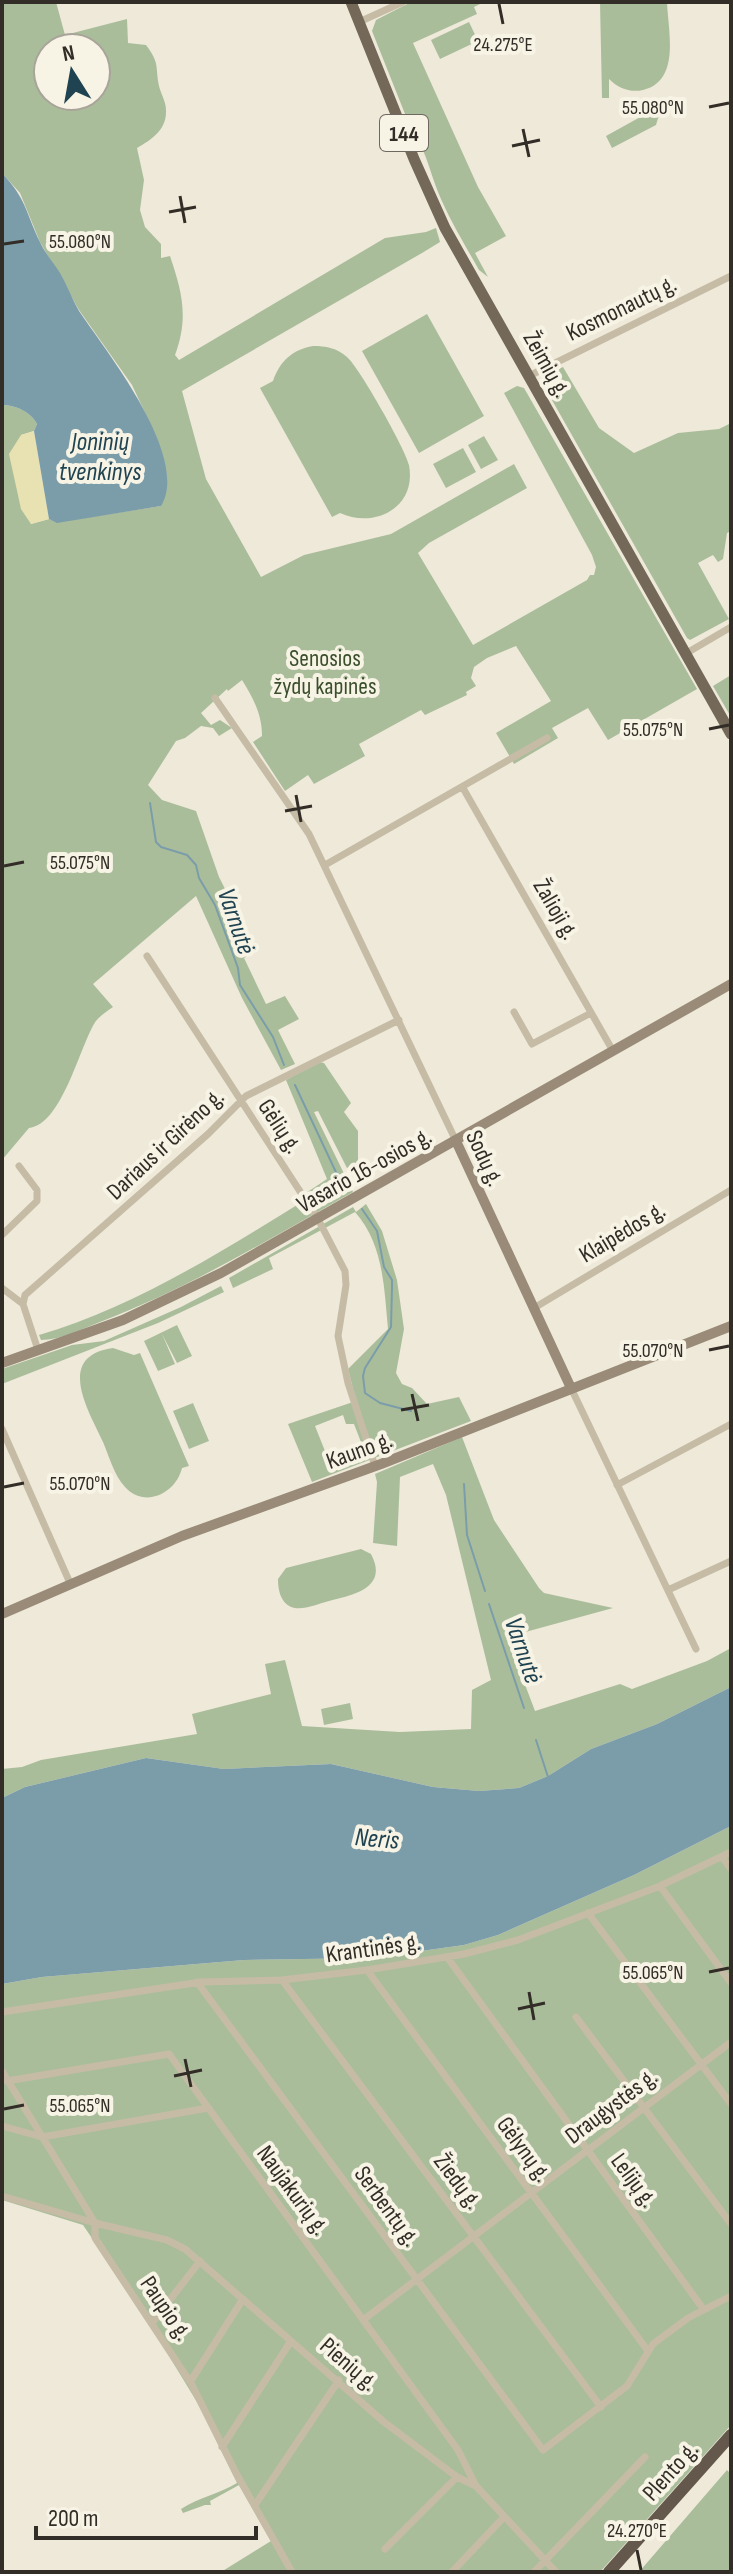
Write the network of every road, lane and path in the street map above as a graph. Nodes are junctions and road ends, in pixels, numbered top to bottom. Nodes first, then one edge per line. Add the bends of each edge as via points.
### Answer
1 (351, 2) edge
2 (403, 2) edge
3 (359, 22) junction
4 (731, 276) edge
5 (529, 376) junction
6 (731, 627) edge
7 (685, 654) junction
8 (215, 698) dead end
9 (731, 734) edge
10 (547, 738) dead end
11 (463, 788) junction
12 (325, 865) junction
13 (147, 956) dead end
14 (731, 984) edge
15 (514, 1012) dead end
16 (591, 1013) junction
17 (399, 1020) junction
18 (613, 1051) junction
19 (240, 1102) junction
20 (456, 1141) junction
21 (19, 1166) dead end
22 (731, 1190) edge
23 (318, 1219) junction
24 (2, 1235) edge
25 (2, 1288) edge
26 (23, 1304) junction
27 (534, 1308) junction
28 (731, 1326) edge
29 (38, 1350) junction
30 (2, 1363) edge
31 (571, 1388) junction
32 (731, 1424) edge
33 (2, 1429) edge
34 (375, 1466) junction
35 (617, 1485) junction
36 (731, 1561) edge
37 (70, 1583) junction
38 (668, 1590) junction
39 (2, 1614) edge
40 (696, 1649) dead end
41 (731, 1852) edge
42 (722, 1857) junction
43 (731, 1869) edge
44 (660, 1886) junction
45 (588, 1913) junction
46 (447, 1957) junction
47 (367, 1970) junction
48 (282, 1980) junction
49 (197, 1982) junction
50 (731, 1983) edge
51 (2, 2012) edge
52 (576, 2017) dead end
53 (731, 2042) edge
54 (702, 2064) junction
55 (2, 2071) edge
56 (7, 2081) junction
57 (731, 2104) edge
58 (644, 2107) junction
59 (208, 2108) junction
60 (2, 2126) edge
61 (42, 2137) junction
62 (587, 2149) junction
63 (531, 2192) junction
64 (2, 2196) edge
65 (95, 2223) junction
66 (731, 2224) edge
67 (473, 2235) junction
68 (200, 2261) junction
69 (415, 2278) junction
70 (731, 2296) edge
71 (243, 2299) junction
72 (704, 2310) junction
73 (363, 2320) junction
74 (152, 2323) junction
75 (291, 2341) junction
76 (648, 2351) junction
77 (339, 2380) junction
78 (190, 2382) junction
79 (601, 2407) junction
80 (731, 2435) edge
81 (222, 2447) junction
82 (645, 2457) dead end
83 (457, 2477) junction
84 (476, 2486) junction
85 (255, 2505) junction
86 (504, 2517) junction
87 (385, 2549) dead end
88 (545, 2560) junction
89 (292, 2572) edge
90 (452, 2572) edge
91 (534, 2572) edge
92 (556, 2572) edge
93 (609, 2572) edge

1 - 3 main road, Žeimių g. / 144
2 - 3 street
3 - 5 main road, Žeimių g. / 144 via 440,218
4 - 5 street, Kosmonautų g.
5 - 7 main road, Žeimių g. / 144
6 - 7 street
7 - 9 main road, Žeimių g. / 144
8 - 12 street, Sodų g.
10 - 11 street
11 - 12 street
11 - 16 street, Žalioji g.
12 - 17 street, Sodų g.
13 - 19 street, Gėlių g.
14 - 18 main road, Vasario 16-osios g.
15 - 16 street via 532,1044
16 - 18 street, Žalioji g.
17 - 19 street, Dariaus ir Girėno g.
17 - 20 street, Sodų g.
18 - 20 main road, Vasario 16-osios g.
19 - 23 street, Gėlių g.
19 - 26 street, Dariaus ir Girėno g. via 25,1295
20 - 23 main road, Vasario 16-osios g.
20 - 27 main road, Sodų g.
21 - 24 street via 37,1190 37,1201
22 - 27 street, Klaipėdos g.
23 - 29 main road, Vasario 16-osios g. via 163,1302
23 - 34 street, Gėlių g. via 345,1271 338,1336
25 - 26 street
26 - 29 street
27 - 31 main road, Sodų g.
28 - 31 main road, Kauno g.
29 - 30 main road, Vasario 16-osios g.
31 - 34 main road, Kauno g.
31 - 35 street, Sodų g.
32 - 35 street
33 - 37 street
34 - 37 main road, Kauno g.
35 - 38 street, Sodų g.
36 - 38 street
37 - 39 main road, Kauno g.
38 - 40 street, Sodų g.
41 - 42 street, Krantinės g.
42 - 43 street
42 - 44 street, Krantinės g.
44 - 45 street, Krantinės g.
44 - 50 street
45 - 46 street, Krantinės g. via 518,1940
45 - 54 street
46 - 47 street, Krantinės g.
46 - 62 street, Lelijų g.
47 - 48 street, Krantinės g.
47 - 63 street, Gėlynų g.
48 - 49 street, Krantinės g.
48 - 67 street, Žiedų g.
49 - 51 street, Krantinės g.
49 - 69 street, Serbentų g.
52 - 58 street
53 - 54 street, Draugystės g.
54 - 57 street
54 - 58 street, Draugystės g.
55 - 56 street, Paupio g.
56 - 59 street, Naujakurių g. via 169,2054
56 - 61 street, Paupio g.
58 - 62 street, Draugystės g.
58 - 66 street
59 - 61 street
59 - 73 street, Naujakurių g.
60 - 61 street
61 - 65 street, Paupio g.
62 - 63 street, Draugystės g.
62 - 72 street, Lelijų g.
63 - 67 street, Draugystės g.
63 - 76 street, Gėlynų g.
64 - 65 street, Pienių g.
65 - 68 street, Pienių g. via 167,2240
65 - 74 street, Paupio g. via 95,2238
67 - 69 street, Draugystės g.
67 - 79 street, Žiedų g.
68 - 71 street, Pienių g.
68 - 74 street
69 - 73 street, Draugystės g.
69 - 79 street, Serbentų g. via 543,2450
70 - 72 street
71 - 75 street, Pienių g.
71 - 78 street
72 - 76 street
73 - 84 street, Naujakurių g. via 458,2450
74 - 78 street, Paupio g.
75 - 77 street, Pienių g.
75 - 81 street
76 - 79 street via 627,2386
77 - 83 street, Pienių g.
77 - 85 street
78 - 81 street, Paupio g.
80 - 93 highway, Plento g.
81 - 85 street, Paupio g.
82 - 88 street
83 - 84 street, Pienių g.
83 - 87 street
84 - 86 street, Pienių g.
85 - 89 street, Paupio g.
86 - 88 street, Pienių g.
86 - 90 street
88 - 91 street
88 - 92 street, Pienių g.

